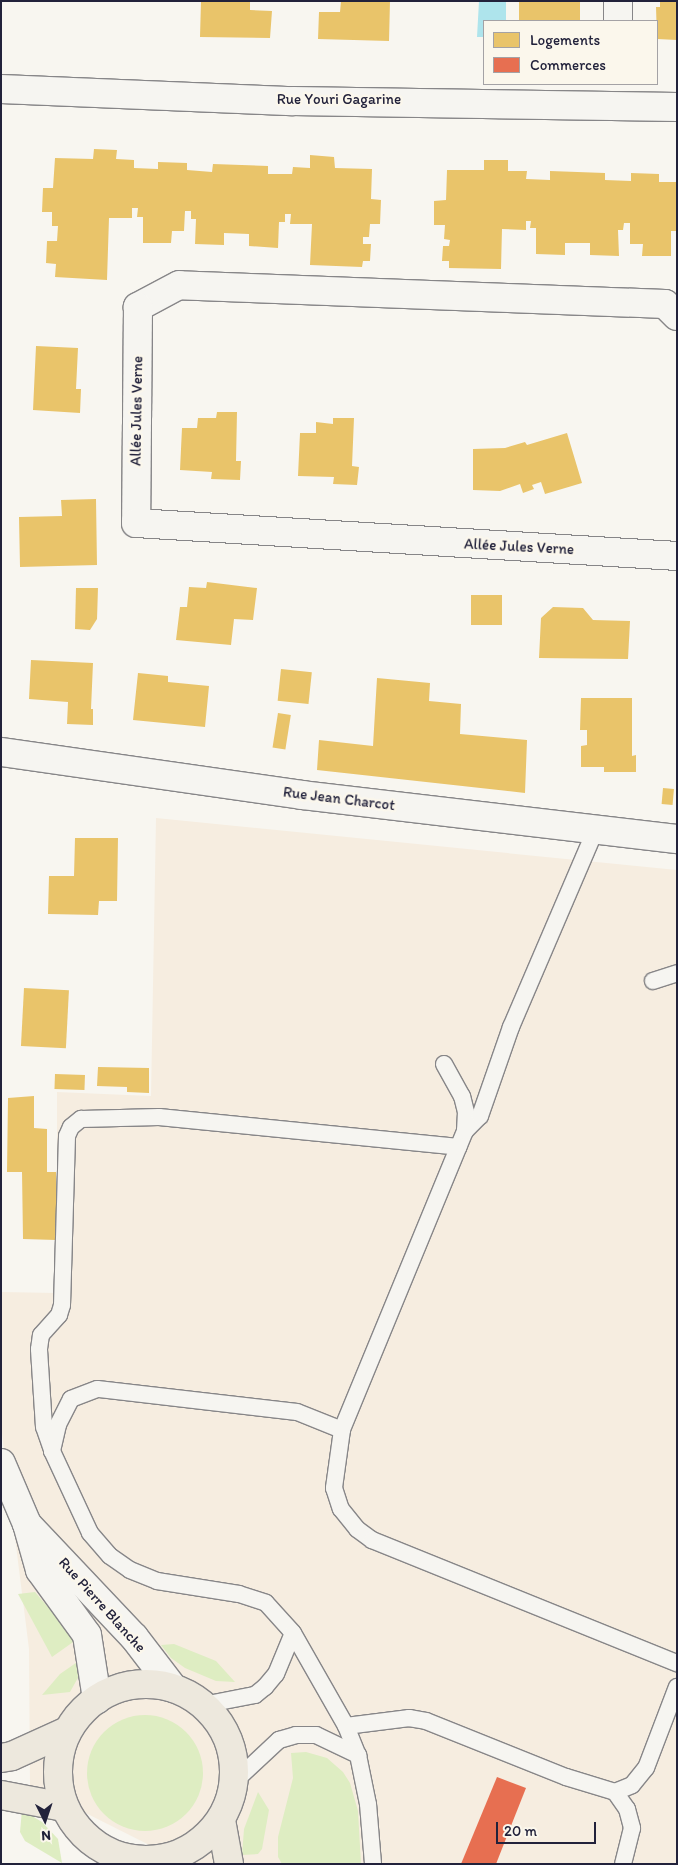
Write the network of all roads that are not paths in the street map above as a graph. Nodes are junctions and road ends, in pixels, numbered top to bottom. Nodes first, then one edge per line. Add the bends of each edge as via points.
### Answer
1 (618, 1) edge
2 (618, 20) edge
3 (1, 89) edge
4 (616, 95) edge
5 (677, 107) edge
6 (677, 316) edge
7 (677, 556) edge
8 (1, 752) edge
9 (595, 831) junction
10 (677, 839) edge
11 (677, 973) edge
12 (653, 981) dead end
13 (444, 1064) dead end
14 (465, 1132) junction
15 (459, 1147) junction
16 (342, 1430) junction
17 (52, 1450) junction
18 (1, 1463) edge
19 (27, 1524) junction
20 (293, 1632) junction
21 (677, 1663) edge
22 (677, 1687) edge
23 (173, 1688) junction
24 (97, 1699) junction
25 (203, 1705) junction
26 (346, 1726) junction
27 (67, 1731) junction
28 (358, 1755) junction
29 (1, 1758) edge
30 (234, 1782) junction
31 (616, 1792) junction
32 (1, 1795) edge
33 (64, 1807) junction
34 (221, 1820) junction
35 (169, 1861) edge
36 (229, 1864) edge
37 (373, 1864) edge
38 (623, 1864) edge

1 - 2 street
3 - 4 street, Rue Youri Gagarine via 294,101
4 - 5 street, Rue Youri Gagarine
6 - 7 street, Allée Jules Verne via 665,304 179,285 138,307 136,523
8 - 9 street, Rue Jean Charcot via 302,795
9 - 10 street, Rue Jean Charcot
9 - 14 lane via 511,1028 480,1116
11 - 12 lane
13 - 14 lane via 462,1096 466,1112
14 - 15 lane
15 - 16 lane
15 - 17 lane via 159,1117 86,1117 71,1127 67,1136 62,1305 59,1315 41,1336 39,1349 44,1427
16 - 17 lane via 297,1412 97,1389 71,1399 58,1424
16 - 21 lane via 334,1488 341,1509 357,1530 372,1540
17 - 20 lane via 90,1532 110,1556 130,1570 157,1581 239,1594 266,1603
18 - 19 street, Rue Pierre Blanche
19 - 23 street, Rue Pierre Blanche via 134,1637
19 - 24 street, Rue Pierre Blanche via 40,1570 87,1635
20 - 25 lane via 276,1674 265,1687 255,1695
20 - 26 lane
22 - 31 lane via 646,1768 632,1785
23 - 24 main road via 134,1685
23 - 25 main road
24 - 27 main road
25 - 30 main road via 228,1739
26 - 28 lane
26 - 31 lane via 409,1718 426,1721 566,1777
27 - 29 main road
27 - 33 main road via 57,1761
28 - 30 lane via 316,1735 296,1735 279,1740
28 - 37 lane via 368,1804
30 - 34 main road
31 - 38 lane via 632,1828
32 - 33 main road
33 - 35 main road via 72,1823 98,1847 131,1860
34 - 35 main road via 206,1837
34 - 36 main road

